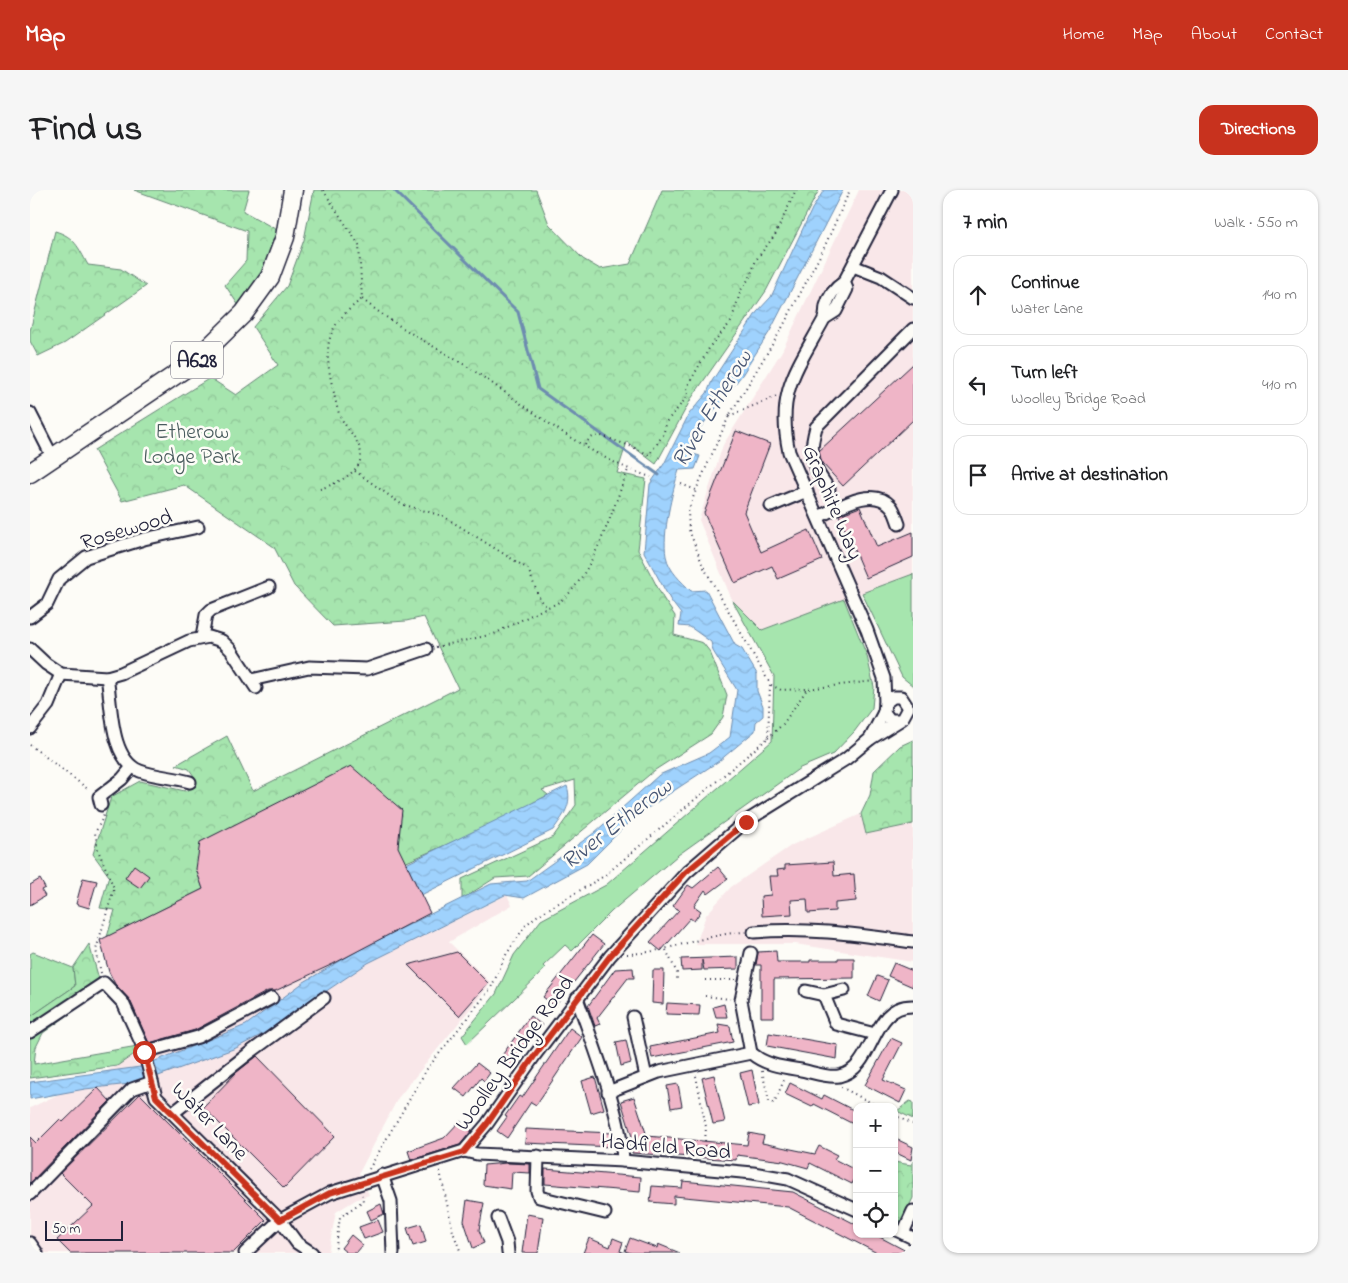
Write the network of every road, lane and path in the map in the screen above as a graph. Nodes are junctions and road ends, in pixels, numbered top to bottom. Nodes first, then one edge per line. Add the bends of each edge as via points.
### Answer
1 (293, 190) edge
2 (323, 190) edge
3 (796, 190) edge
4 (850, 190) edge
5 (892, 190) edge
6 (853, 266) junction
7 (913, 298) edge
8 (362, 299) junction
9 (913, 330) edge
10 (787, 391) junction
11 (30, 413) edge
12 (729, 416) junction
13 (585, 445) junction
14 (53, 458) junction
15 (628, 470) junction
16 (356, 471) junction
17 (30, 473) edge
18 (651, 477) dead end
19 (681, 484) dead end
20 (320, 489) dead end
21 (829, 489) dead end
22 (696, 490) junction
23 (806, 491) junction
24 (771, 506) dead end
25 (818, 517) junction
26 (900, 524) dead end
27 (198, 527) dead end
28 (268, 587) dead end
29 (547, 607) junction
30 (30, 617) edge
31 (202, 637) junction
32 (30, 649) edge
33 (426, 649) joint
34 (61, 674) junction
35 (107, 677) junction
36 (884, 678) junction
37 (770, 684) junction
38 (807, 689) junction
39 (907, 702) edge
40 (884, 707) junction
41 (906, 717) edge
42 (30, 728) edge
43 (768, 738) junction
44 (870, 739) junction
45 (30, 745) edge
46 (132, 768) junction
47 (190, 782) dead end
48 (89, 790) joint
49 (100, 801) junction
50 (754, 932) joint
51 (913, 942) edge
52 (666, 950) junction
53 (751, 953) dead end
54 (610, 956) junction
55 (677, 980) dead end
56 (705, 980) dead end
57 (744, 980) junction
58 (104, 983) junction
59 (844, 990) dead end
60 (806, 991) dead end
61 (824, 995) junction
62 (705, 996) dead end
63 (272, 998) dead end
64 (324, 998) dead end
65 (577, 998) junction
66 (740, 1000) junction
67 (913, 1006) edge
68 (633, 1017) dead end
69 (30, 1032) edge
70 (875, 1034) junction
71 (144, 1052) junction
72 (751, 1053) junction
73 (761, 1062) junction
74 (694, 1064) junction
75 (790, 1068) junction
76 (838, 1076) junction
77 (646, 1077) junction
78 (152, 1082) junction
79 (608, 1092) junction
80 (872, 1103) edge
81 (173, 1114) junction
82 (898, 1117) edge
83 (913, 1124) edge
84 (464, 1152) junction
85 (538, 1156) junction
86 (438, 1161) junction
87 (623, 1161) junction
88 (702, 1167) junction
89 (382, 1175) junction
90 (360, 1184) junction
91 (30, 1194) edge
92 (853, 1208) edge
93 (913, 1211) edge
94 (605, 1213) dead end
95 (498, 1218) dead end
96 (280, 1220) junction
97 (903, 1234) edge
98 (30, 1243) edge
99 (36, 1253) edge
100 (245, 1253) edge
101 (312, 1253) edge
102 (335, 1253) edge
103 (393, 1253) edge
104 (461, 1253) edge
105 (508, 1253) edge

1 - 14 highway, A628 via 285,236 270,276 244,313 193,363
2 - 8 path via 359,245
3 - 13 path via 775,235 756,260 731,322 711,345 688,388 688,396 667,421 658,444 649,455 635,446 598,434 589,438
4 - 12 path via 781,330
5 - 6 street, Graphite Way
6 - 7 street via 881,276
6 - 10 street, Graphite Way via 844,282 834,290 825,318
8 - 13 path via 389,321 468,367
8 - 16 path via 336,324 327,351 341,418 359,446
9 - 21 street via 816,427 812,442 813,467
10 - 12 path
10 - 23 street, Graphite Way via 785,432 789,452
11 - 14 street
12 - 22 path
13 - 15 path
14 - 17 highway, A628
15 - 18 path
15 - 29 path via 599,548 580,579 556,605
16 - 20 path
16 - 29 path via 401,504 443,516 528,569 540,600
19 - 22 path
22 - 37 path via 688,511 689,530 703,566
23 - 24 street
23 - 25 street, Graphite Way
25 - 26 street via 863,497 891,506
25 - 36 street, Graphite Way
27 - 30 street, Rosewood via 86,557 59,579 47,604
28 - 31 street via 211,610 206,615
29 - 33 path via 494,634
31 - 33 street via 222,641 253,684 309,667 367,669
31 - 35 street
32 - 34 street
34 - 35 street
34 - 42 street via 48,705
35 - 46 street via 112,727
36 - 38 path via 870,683
36 - 39 street
36 - 40 street, Graphite Way
37 - 38 path via 781,690
37 - 43 path
38 - 43 path via 783,724
39 - 40 street via 893,696
39 - 41 street
40 - 41 street via 890,720
40 - 44 street, Woolley Bridge Road
41 - 44 street, Woolley Bridge Road
43 - 90 path via 604,876 525,926 506,955 491,988 427,1069
44 - 54 street, Woolley Bridge Road via 846,759 746,822 686,872
45 - 48 path
46 - 47 street
46 - 49 street
48 - 49 street
49 - 58 path via 106,811 95,833 98,850 114,888 96,950
50 - 51 street via 782,929 859,934
50 - 52 path via 726,935
52 - 54 path
52 - 55 path via 677,972
53 - 57 street
54 - 65 street, Woolley Bridge Road
56 - 57 path
57 - 66 street
58 - 69 street
58 - 71 street, Water Lane via 123,1003
59 - 61 street
60 - 61 street
61 - 70 street via 836,1024
62 - 66 path
63 - 71 street via 198,1036
64 - 81 street
65 - 79 street
65 - 84 street, Woolley Bridge Road
66 - 72 street
67 - 70 street via 894,1011 880,1024
68 - 77 street
70 - 76 street via 852,1070
71 - 78 street, Water Lane
72 - 73 street
72 - 74 street
73 - 75 street
73 - 75 path via 769,1101 774,1103
74 - 77 street
74 - 88 path via 706,1127
75 - 76 street
76 - 80 path via 837,1084
77 - 79 street
78 - 81 street, Water Lane via 156,1097
78 - 91 street via 132,1089
79 - 87 street via 623,1146
81 - 96 street, Water Lane
82 - 83 path
84 - 85 street, Hadfield Road
84 - 86 street, Woolley Bridge Road
85 - 87 street, Hadfield Road
85 - 94 street via 536,1191 539,1197
86 - 89 street, Woolley Bridge Road
86 - 104 path via 453,1232
87 - 88 street, Hadfield Road
88 - 92 street, Hadfield Road via 788,1179
89 - 90 street, Woolley Bridge Road
89 - 103 street via 391,1201
90 - 96 street, Woolley Bridge Road via 330,1193
90 - 102 path via 363,1201 340,1217
93 - 97 street
95 - 105 street
96 - 100 street, Woolley Bridge Road
96 - 101 street, Water Lane via 297,1243
98 - 99 street

